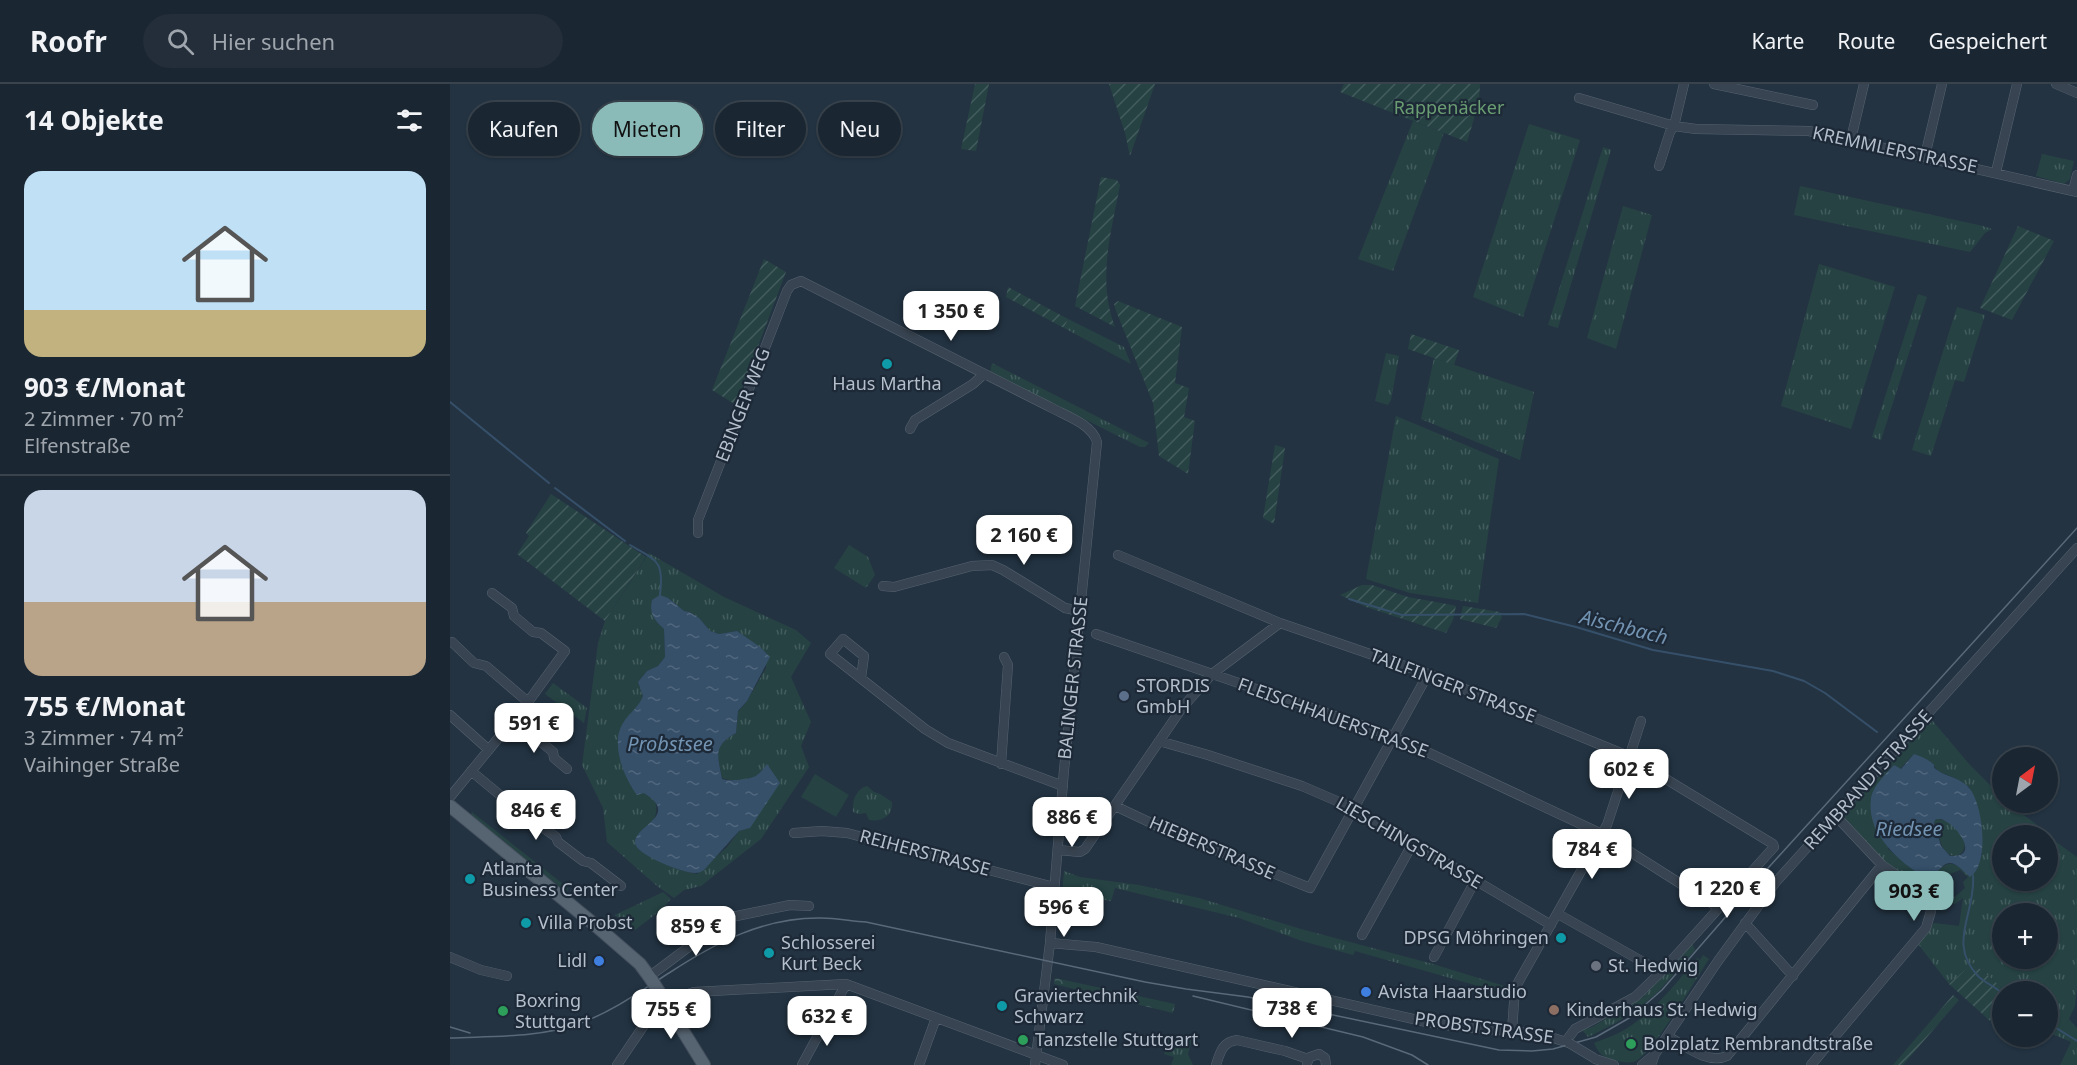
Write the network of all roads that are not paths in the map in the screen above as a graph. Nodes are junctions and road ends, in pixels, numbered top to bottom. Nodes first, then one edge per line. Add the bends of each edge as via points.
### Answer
1 (1684, 84) edge
2 (1714, 84) edge
3 (1864, 84) edge
4 (1942, 84) edge
5 (2017, 84) edge
6 (2056, 84) edge
7 (2077, 93) edge
8 (1579, 98) dead end
9 (1814, 105) dead end
10 (1674, 126) junction
11 (1851, 139) junction
12 (1925, 156) junction
13 (1659, 166) dead end
14 (1996, 172) junction
15 (2077, 175) edge
16 (2075, 192) edge
17 (984, 374) junction
18 (910, 429) dead end
19 (698, 533) dead end
20 (2077, 548) edge
21 (1118, 555) dead end
22 (882, 586) dead end
23 (492, 593) dead end
24 (1080, 611) junction
25 (1280, 623) junction
26 (1096, 634) dead end
27 (452, 642) dead end
28 (1004, 657) dead end
29 (1212, 674) junction
30 (1428, 674) junction
31 (861, 678) dead end
32 (528, 702) junction
33 (450, 715) edge
34 (514, 719) junction
35 (1641, 721) dead end
36 (1393, 736) junction
37 (1159, 741) junction
38 (489, 750) junction
39 (1628, 756) junction
40 (1001, 764) junction
41 (567, 769) dead end
42 (471, 771) junction
43 (1063, 786) junction
44 (450, 798) edge
45 (450, 806) edge
46 (1115, 806) junction
47 (1353, 808) junction
48 (1835, 815) junction
49 (794, 833) dead end
50 (1602, 834) junction
51 (1413, 843) junction
52 (1774, 847) joint
53 (1058, 850) junction
54 (1882, 865) junction
55 (1475, 880) junction
56 (621, 886) dead end
57 (1054, 887) junction
58 (809, 906) dead end
59 (1719, 908) junction
60 (1558, 914) junction
61 (1745, 923) junction
62 (1551, 925) junction
63 (1362, 935) dead end
64 (1050, 943) junction
65 (450, 957) edge
66 (1434, 957) dead end
67 (1660, 972) junction
68 (507, 976) dead end
69 (1793, 976) junction
70 (650, 977) junction
71 (846, 984) junction
72 (663, 997) junction
73 (651, 1015) dead end
74 (936, 1018) junction
75 (1512, 1031) junction
76 (1667, 1036) junction
77 (1568, 1042) junction
78 (1655, 1054) junction
79 (1036, 1060) edge
80 (1597, 1061) edge
81 (1308, 1062) edge
82 (617, 1065) edge
83 (704, 1065) edge
84 (802, 1065) edge
85 (919, 1065) edge
86 (1063, 1065) edge
87 (1216, 1065) edge
88 (1326, 1065) edge
89 (1614, 1065) edge
90 (1642, 1065) edge
91 (1651, 1065) edge
92 (1811, 1065) edge

1 - 10 street
2 - 9 street, KREMMLERSTRASSE
3 - 11 street
4 - 12 street
5 - 14 street
6 - 7 street
8 - 10 street, KREMMLERSTRASSE
10 - 11 street, KREMMLERSTRASSE via 1809,130
10 - 13 street
11 - 12 street, KREMMLERSTRASSE
12 - 14 street, KREMMLERSTRASSE
14 - 16 street, KREMMLERSTRASSE
15 - 16 street
17 - 18 street via 915,420
17 - 19 street, EBINGER WEG via 801,281 796,282 787,291 698,520
17 - 24 street, BALINGER STRASSE via 1086,426 1095,435
20 - 48 street, REMBRANDTSTRASSE
21 - 25 street, TAILFINGER STRASSE
22 - 24 street via 894,587 972,566 992,565 1065,608
23 - 32 street via 533,632 541,633 565,651
24 - 43 street, BALINGER STRASSE
25 - 29 street
25 - 30 street, TAILFINGER STRASSE
26 - 29 street, FLEISCHHAUERSTRASSE
27 - 32 street
28 - 40 street via 1008,665
29 - 36 street, FLEISCHHAUERSTRASSE
29 - 37 street
30 - 36 street
30 - 39 street, TAILFINGER STRASSE
31 - 40 street via 925,729 948,743
32 - 34 street
33 - 38 street
34 - 38 street
34 - 41 street
35 - 39 street
36 - 47 street
36 - 50 street, FLEISCHHAUERSTRASSE
37 - 46 street
37 - 47 street, LIESCHINGSTRASSE via 1302,786
38 - 42 street
39 - 50 street
39 - 52 street, TAILFINGER STRASSE
40 - 43 street
42 - 44 street
42 - 56 street via 558,842
43 - 53 street, BALINGER STRASSE
45 - 70 main road via 595,925
46 - 47 street, HIEBERSTRASSE via 1310,888
46 - 53 street via 1085,849
47 - 51 street, LIESCHINGSTRASSE
48 - 54 street
48 - 61 street, REMBRANDTSTRASSE
49 - 57 street, REIHERSTRASSE via 847,833
50 - 59 street, FLEISCHHAUERSTRASSE
50 - 60 street
51 - 55 street, LIESCHINGSTRASSE
51 - 63 street
52 - 59 street, PROBSTSTRASSE
53 - 57 street, BALINGER STRASSE
54 - 69 street
54 - 92 street via 1924,894 1930,920
55 - 62 street, LIESCHINGSTRASSE
55 - 66 street
57 - 64 street, BALINGER STRASSE
58 - 70 street via 790,905 717,920
59 - 67 street, PROBSTSTRASSE
60 - 62 street
60 - 67 street
61 - 69 street
61 - 76 street, REMBRANDTSTRASSE
62 - 75 street via 1515,988
64 - 75 street, PROBSTSTRASSE via 1096,947 1431,1023
64 - 79 street, BALINGER STRASSE
65 - 68 street
67 - 77 street, PROBSTSTRASSE via 1635,997 1575,1029
69 - 76 street via 1727,1056 1706,1058
70 - 72 main road, bridge
71 - 72 street
71 - 74 street
71 - 84 street
72 - 83 main road
73 - 82 street
74 - 79 street
74 - 85 street
75 - 77 street, PROBSTSTRASSE via 1538,1033
76 - 78 street, REMBRANDTSTRASSE
77 - 80 street, PROBSTSTRASSE, bridge
78 - 90 street, REMBRANDTSTRASSE
78 - 91 street, REMBRANDTSTRASSE
79 - 86 street
80 - 89 street, PROBSTSTRASSE
81 - 87 street via 1277,1049 1237,1040 1220,1050
81 - 88 street via 1319,1054

